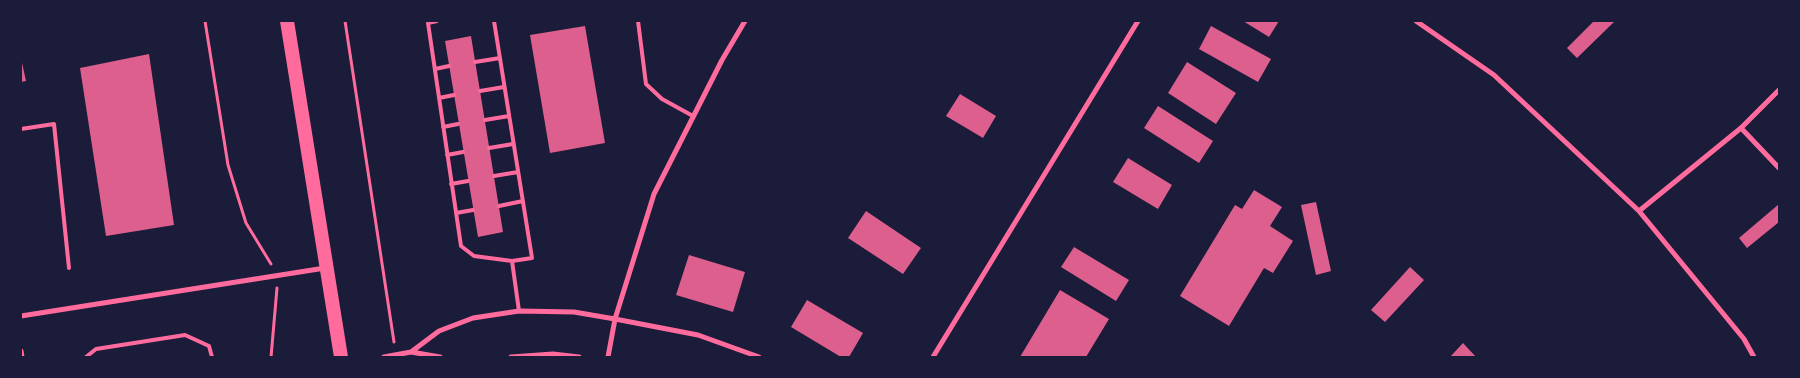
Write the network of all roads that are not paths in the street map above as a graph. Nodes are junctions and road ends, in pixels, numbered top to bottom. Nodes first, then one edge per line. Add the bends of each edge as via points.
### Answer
1 (287, 21) edge
2 (437, 21) edge
3 (494, 21) edge
4 (638, 21) edge
5 (745, 21) edge
6 (1138, 21) edge
7 (1416, 21) edge
8 (500, 58) junction
9 (475, 62) dead end
10 (449, 66) dead end
11 (434, 69) junction
12 (504, 87) junction
13 (1779, 90) edge
14 (480, 91) dead end
15 (454, 95) dead end
16 (439, 98) junction
17 (509, 116) junction
18 (693, 116) junction
19 (484, 120) dead end
20 (458, 124) dead end
21 (443, 127) junction
22 (1741, 128) junction
23 (21, 130) edge
24 (513, 144) junction
25 (489, 148) dead end
26 (463, 152) dead end
27 (447, 155) junction
28 (1779, 168) edge
29 (518, 172) junction
30 (494, 176) dead end
31 (468, 181) dead end
32 (451, 184) junction
33 (523, 202) junction
34 (499, 206) dead end
35 (473, 210) dead end
36 (1639, 211) junction
37 (456, 213) junction
38 (512, 262) junction
39 (69, 268) dead end
40 (326, 268) junction
41 (519, 311) junction
42 (21, 316) edge
43 (615, 319) junction
44 (21, 351) edge
45 (411, 352) junction
46 (22, 357) edge
47 (86, 357) edge
48 (212, 357) edge
49 (341, 357) edge
50 (384, 357) edge
51 (440, 357) edge
52 (511, 357) edge
53 (579, 357) edge
54 (608, 357) edge
55 (759, 357) edge
56 (933, 357) edge
57 (1754, 357) edge

1 - 40 highway
2 - 11 lane via 428,23
3 - 8 lane
4 - 18 lane via 646,84 662,100
5 - 18 street
6 - 56 street
7 - 36 street via 1494,75
8 - 9 lane
8 - 12 lane
10 - 11 lane
11 - 16 lane
12 - 14 lane
12 - 17 lane
13 - 22 street
15 - 16 lane
16 - 21 lane
17 - 19 lane
17 - 24 lane
18 - 43 street via 654,194
20 - 21 lane
21 - 27 lane
22 - 28 street
22 - 36 street
23 - 39 lane via 54,124
24 - 25 lane
24 - 29 lane
26 - 27 lane
27 - 32 lane
29 - 30 lane
29 - 33 lane
31 - 32 lane
32 - 37 lane
33 - 34 lane
33 - 38 lane via 532,258
35 - 37 lane
36 - 57 street via 1744,338
37 - 38 lane via 461,246 474,256
38 - 41 lane
40 - 42 street
40 - 49 highway
41 - 43 street via 574,312
41 - 45 street via 473,318 439,331
43 - 54 street
43 - 55 street via 698,335
44 - 46 street
45 - 50 street
45 - 51 street
47 - 48 lane via 96,349 185,335 209,346
52 - 53 street via 553,354

